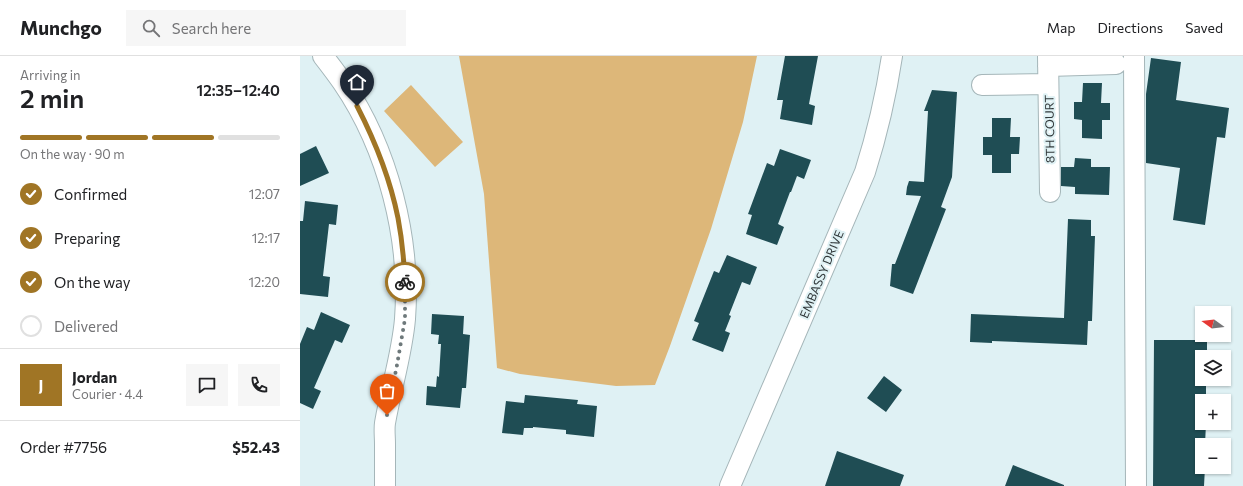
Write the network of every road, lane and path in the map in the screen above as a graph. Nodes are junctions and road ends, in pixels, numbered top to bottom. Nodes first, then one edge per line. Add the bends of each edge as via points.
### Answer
1 (323, 56) edge
2 (892, 56) edge
3 (1125, 60) edge
4 (1048, 69) edge
5 (982, 85) dead end
6 (1050, 192) dead end
7 (385, 486) edge
8 (730, 486) edge
9 (1136, 486) edge

1 - 7 street via 357,106 374,141 388,178 402,243 405,319 385,424
2 - 8 street, EMBASSY DRIVE via 885,97 865,172
3 - 4 street
3 - 9 street
4 - 5 street, 8TH COURT
4 - 6 street, 8TH COURT

